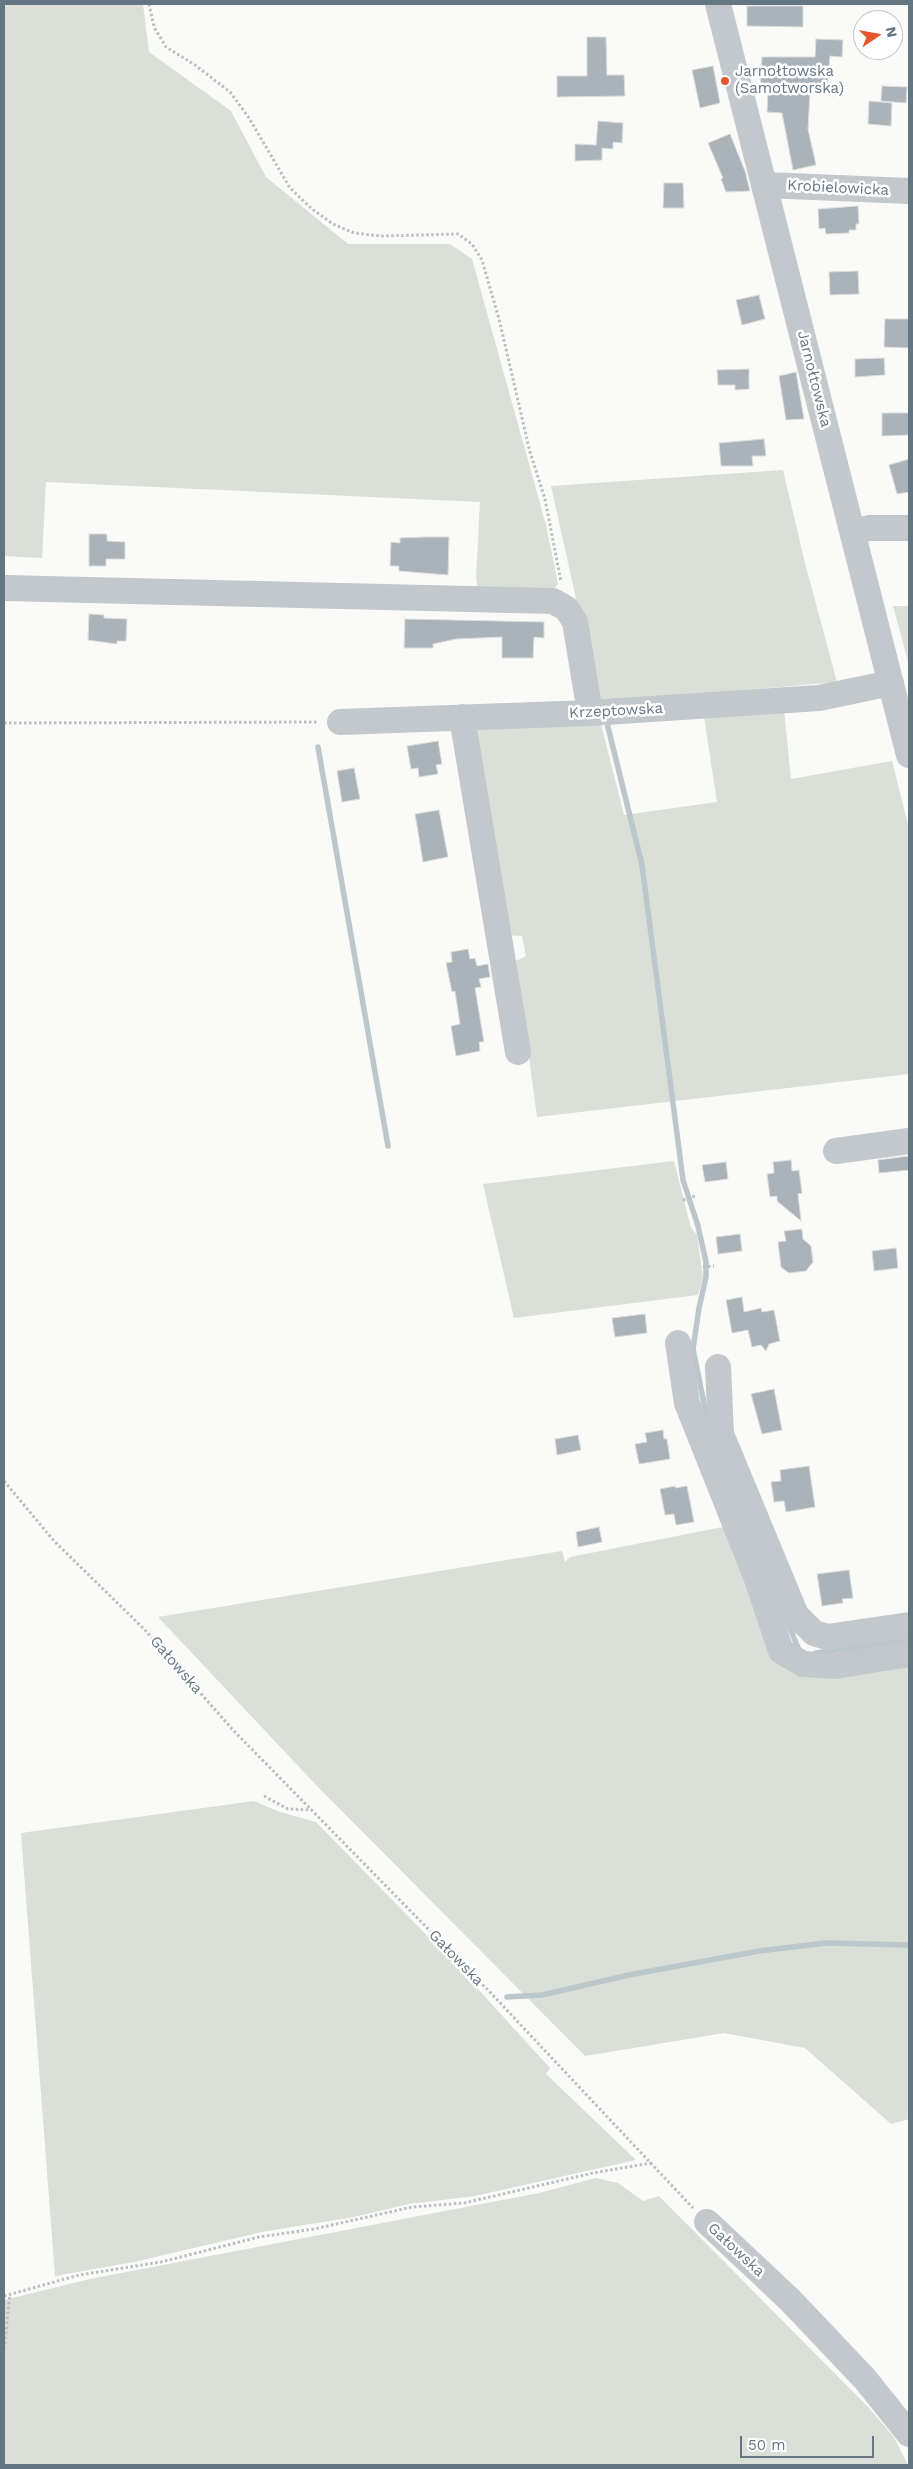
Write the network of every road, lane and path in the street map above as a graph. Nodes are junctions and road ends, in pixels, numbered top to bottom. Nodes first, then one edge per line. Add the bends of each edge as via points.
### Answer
1 (149, 4) edge
2 (718, 4) edge
3 (766, 185) junction
4 (909, 191) edge
5 (909, 528) edge
6 (853, 532) junction
7 (4, 588) edge
8 (559, 604) junction
9 (898, 689) edge
10 (590, 713) junction
11 (462, 717) junction
12 (340, 722) joint
13 (4, 724) edge
14 (909, 755) edge
15 (518, 1052) dead end
16 (909, 1141) edge
17 (836, 1151) dead end
18 (695, 1196) dead end
19 (683, 1200) dead end
20 (714, 1266) dead end
21 (703, 1267) dead end
22 (678, 1343) dead end
23 (718, 1366) dead end
24 (711, 1437) junction
25 (4, 1481) edge
26 (909, 1625) edge
27 (909, 1654) edge
28 (264, 1796) dead end
29 (312, 1810) junction
30 (652, 2163) junction
31 (707, 2222) joint
32 (10, 2294) junction
33 (4, 2296) edge
34 (4, 2350) edge
35 (907, 2430) edge

1 - 8 path via 154,27 166,47 230,92 290,188 312,209 333,224 354,233 381,236 458,234 472,244 482,260 499,319 530,452 545,499 560,574
2 - 3 street, Jarnołtowska
3 - 4 street, Krobielowicka
3 - 6 street, Jarnołtowska
5 - 6 street via 870,528
6 - 9 street, Jarnołtowska
7 - 8 street via 553,601
8 - 10 street via 567,609 575,622
9 - 10 street, Krzeptowska via 819,698
9 - 14 street, Jarnołtowska
10 - 11 street, Krzeptowska
11 - 12 street, Krzeptowska
11 - 15 street
12 - 13 path
16 - 17 street
18 - 19 path
20 - 21 path
22 - 24 street via 687,1403
23 - 24 street
24 - 26 street via 796,1615 814,1633 827,1637
24 - 27 street via 781,1651 804,1664 835,1666
25 - 29 path, Gałowska via 54,1541 145,1630 233,1730
28 - 29 path via 288,1809
29 - 30 path, Gałowska
30 - 31 path, Gałowska
30 - 32 path via 464,2203 412,2207 314,2229 259,2237 161,2262 79,2275
31 - 35 street, Gałowska via 790,2300
32 - 33 path
32 - 34 path

